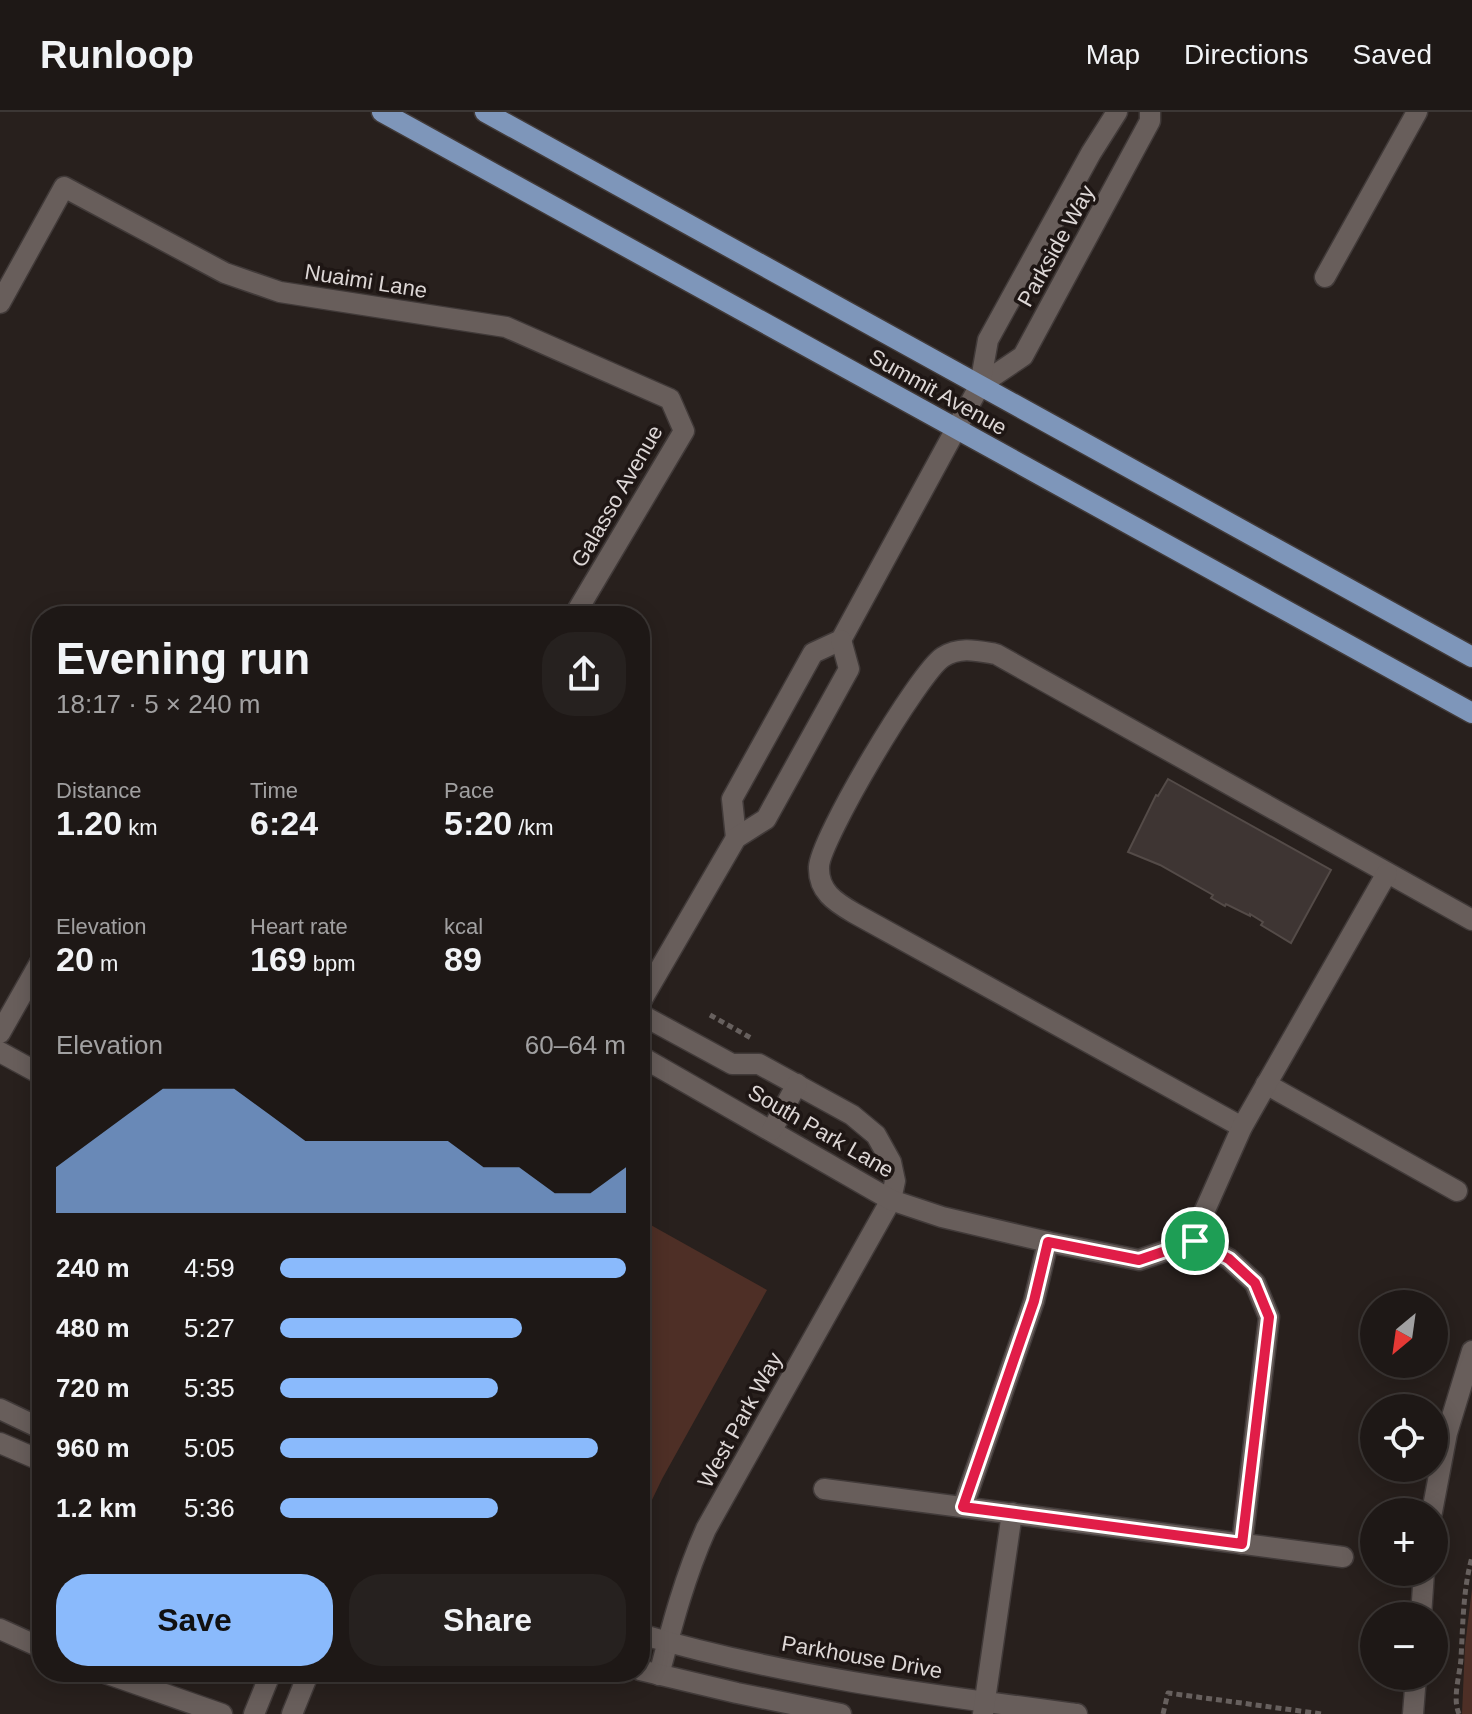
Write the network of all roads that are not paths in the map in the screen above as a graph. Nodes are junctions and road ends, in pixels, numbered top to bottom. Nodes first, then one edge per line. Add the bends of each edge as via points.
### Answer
1 (382, 112) edge
2 (485, 112) edge
3 (1117, 112) edge
4 (1150, 112) edge
5 (1417, 112) edge
6 (1072, 187) junction
7 (1106, 204) junction
8 (1325, 277) dead end
9 (0, 303) edge
10 (980, 385) junction
11 (670, 399) joint
12 (957, 430) junction
13 (580, 606) edge
14 (841, 640) junction
15 (1472, 657) edge
16 (1472, 713) edge
17 (736, 838) junction
18 (1387, 873) junction
19 (1472, 920) edge
20 (32, 977) edge
21 (650, 986) edge
22 (650, 1019) edge
23 (0, 1033) edge
24 (0, 1052) edge
25 (650, 1062) edge
26 (32, 1070) edge
27 (797, 1084) junction
28 (1266, 1084) junction
29 (1242, 1127) junction
30 (772, 1130) junction
31 (1457, 1191) dead end
32 (891, 1200) junction
33 (1195, 1241) junction
34 (1048, 1242) junction
35 (1472, 1351) edge
36 (0, 1409) edge
37 (32, 1424) edge
38 (0, 1443) edge
39 (32, 1457) edge
40 (824, 1489) dead end
41 (1435, 1498) edge
42 (963, 1507) junction
43 (1012, 1513) junction
44 (1242, 1544) junction
45 (1343, 1557) dead end
46 (0, 1629) edge
47 (650, 1637) edge
48 (667, 1642) junction
49 (32, 1643) edge
50 (650, 1672) edge
51 (131, 1682) edge
52 (267, 1682) edge
53 (305, 1682) edge
54 (1415, 1690) edge
55 (984, 1708) edge
56 (222, 1714) edge
57 (254, 1714) edge
58 (292, 1714) edge
59 (841, 1714) edge
60 (1077, 1714) edge
61 (1413, 1714) edge

1 - 12 main road, Summit Avenue
2 - 10 main road, Summit Avenue
3 - 6 street, Parkside Way
4 - 7 street, Parkside Way
5 - 8 street
6 - 7 street
6 - 10 street, Parkside Way via 988,340
7 - 10 street, Parkside Way via 1023,356
9 - 11 street, Nuaimi Lane via 64,187 225,273 280,292 506,327
10 - 12 street, Parkside Way
10 - 15 main road, Summit Avenue
11 - 13 street, Galasso Avenue via 684,431
12 - 14 street, Parkside Way
12 - 16 main road, Summit Avenue
14 - 17 street via 849,669 766,819
14 - 17 street, Parkside Way via 813,653 732,799
17 - 21 street
18 - 19 street
18 - 28 street
18 - 29 street via 996,654 963,649 942,658 899,711 820,854 821,884 832,900
20 - 23 street
22 - 27 street, South Park Lane via 732,1064 759,1064
24 - 26 street
25 - 30 street, South Park Lane
27 - 30 street
27 - 32 street, South Park Lane via 876,1135 891,1162
28 - 29 street
28 - 31 street
29 - 33 street
30 - 32 street, South Park Lane
32 - 34 street
32 - 48 street, West Park Way via 706,1529
33 - 34 street via 1139,1260
33 - 44 street via 1229,1259 1255,1283 1269,1317
34 - 42 street via 1034,1301
35 - 41 street via 1447,1433
36 - 37 street
38 - 39 street
40 - 42 street
42 - 43 street
43 - 44 street
43 - 55 street
44 - 45 street
46 - 49 street
47 - 48 street, Parkhouse Drive
48 - 50 street, West Park Way
48 - 55 street, Parkhouse Drive
50 - 59 street
51 - 56 street
52 - 57 street
53 - 58 street
54 - 61 street
55 - 60 street, Parkhouse Drive

